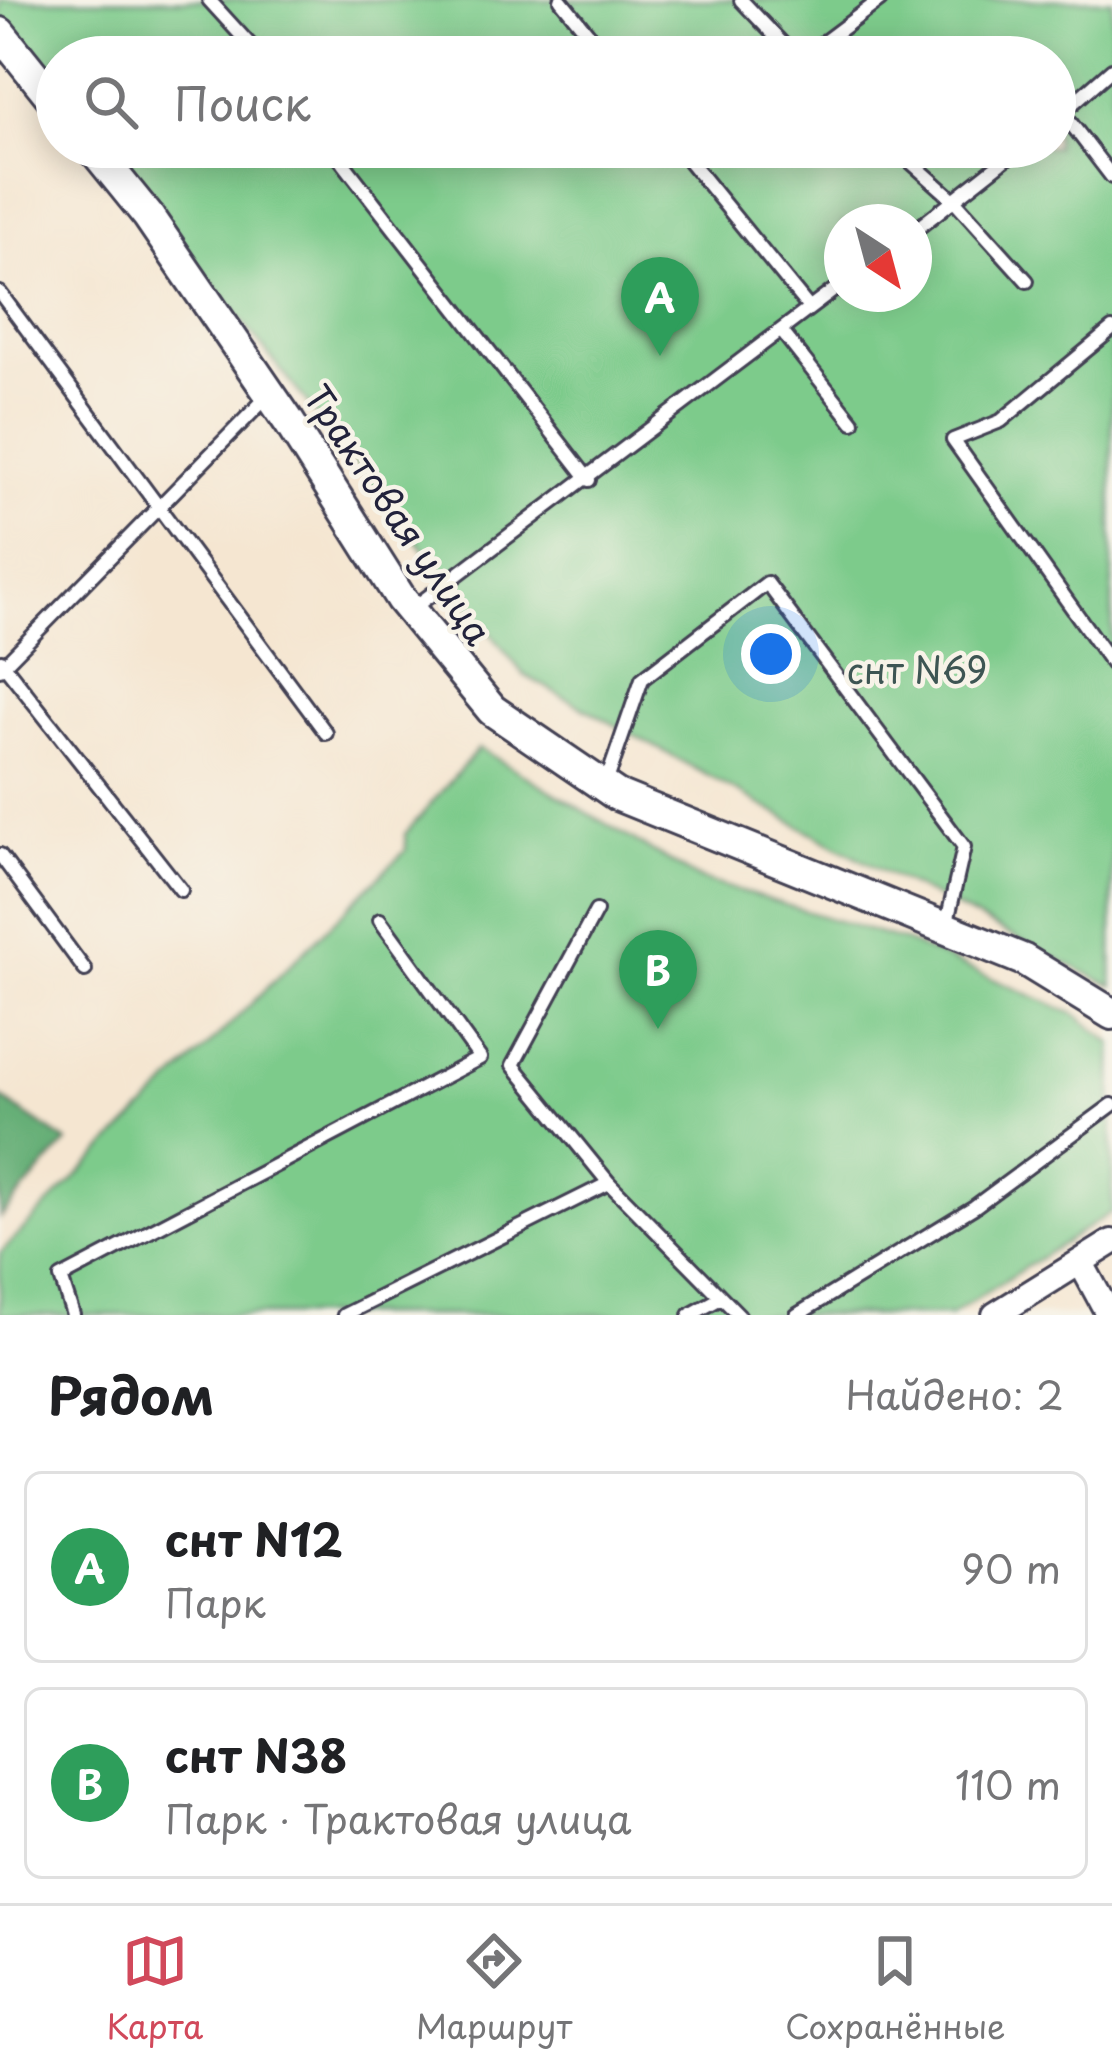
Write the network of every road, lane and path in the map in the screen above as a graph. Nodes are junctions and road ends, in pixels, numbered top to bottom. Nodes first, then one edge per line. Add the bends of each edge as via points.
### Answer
1 (209, 0) edge
2 (561, 0) edge
3 (741, 0) edge
4 (880, 0) edge
5 (0, 33) edge
6 (242, 36) edge
7 (590, 36) edge
8 (778, 36) edge
9 (829, 36) edge
10 (1112, 69) edge
11 (36, 78) edge
12 (1076, 101) edge
13 (1076, 136) edge
14 (109, 168) edge
15 (347, 168) edge
16 (700, 168) edge
17 (918, 168) edge
18 (995, 168) edge
19 (1112, 177) edge
20 (955, 201) junction
21 (932, 218) edge
22 (1027, 281) dead end
23 (0, 293) edge
24 (824, 297) edge
25 (809, 308) junction
26 (1112, 329) edge
27 (783, 333) junction
28 (269, 394) junction
29 (853, 422) dead end
30 (590, 480) junction
31 (159, 507) junction
32 (410, 610) junction
33 (1112, 664) edge
34 (1, 665) edge
35 (326, 733) dead end
36 (605, 787) junction
37 (0, 855) edge
38 (181, 890) dead end
39 (596, 911) dead end
40 (380, 920) dead end
41 (946, 928) junction
42 (85, 970) dead end
43 (1112, 1014) edge
44 (1112, 1105) edge
45 (609, 1183) junction
46 (1112, 1242) edge
47 (1081, 1263) junction
48 (719, 1299) junction
49 (73, 1315) edge
50 (344, 1315) edge
51 (690, 1315) edge
52 (739, 1315) edge
53 (796, 1315) edge
54 (995, 1315) edge
55 (1109, 1315) edge

1 - 6 lane
2 - 7 lane
3 - 8 lane
4 - 9 lane
5 - 11 street
10 - 12 lane
13 - 19 lane
14 - 28 street, Трактовая улица
15 - 30 lane
16 - 25 lane
17 - 20 lane
18 - 20 lane
20 - 21 lane
20 - 22 lane
23 - 31 lane
24 - 25 lane
25 - 27 lane
26 - 33 lane via 1001,422 953,440
27 - 29 lane
27 - 30 lane
28 - 31 lane
28 - 32 street, Трактовая улица
30 - 32 lane
31 - 34 lane
31 - 35 lane
32 - 36 street, Трактовая улица via 492,710
34 - 38 lane
36 - 41 street, Трактовая улица
36 - 41 lane via 642,679 767,583 964,848
37 - 42 lane
39 - 45 lane via 513,1065
40 - 49 lane via 480,1058 61,1277
41 - 43 street, Трактовая улица via 1024,960
44 - 53 lane via 974,1207
45 - 48 lane
45 - 50 lane
46 - 47 street
47 - 54 street
47 - 55 street
48 - 51 lane
48 - 52 lane

